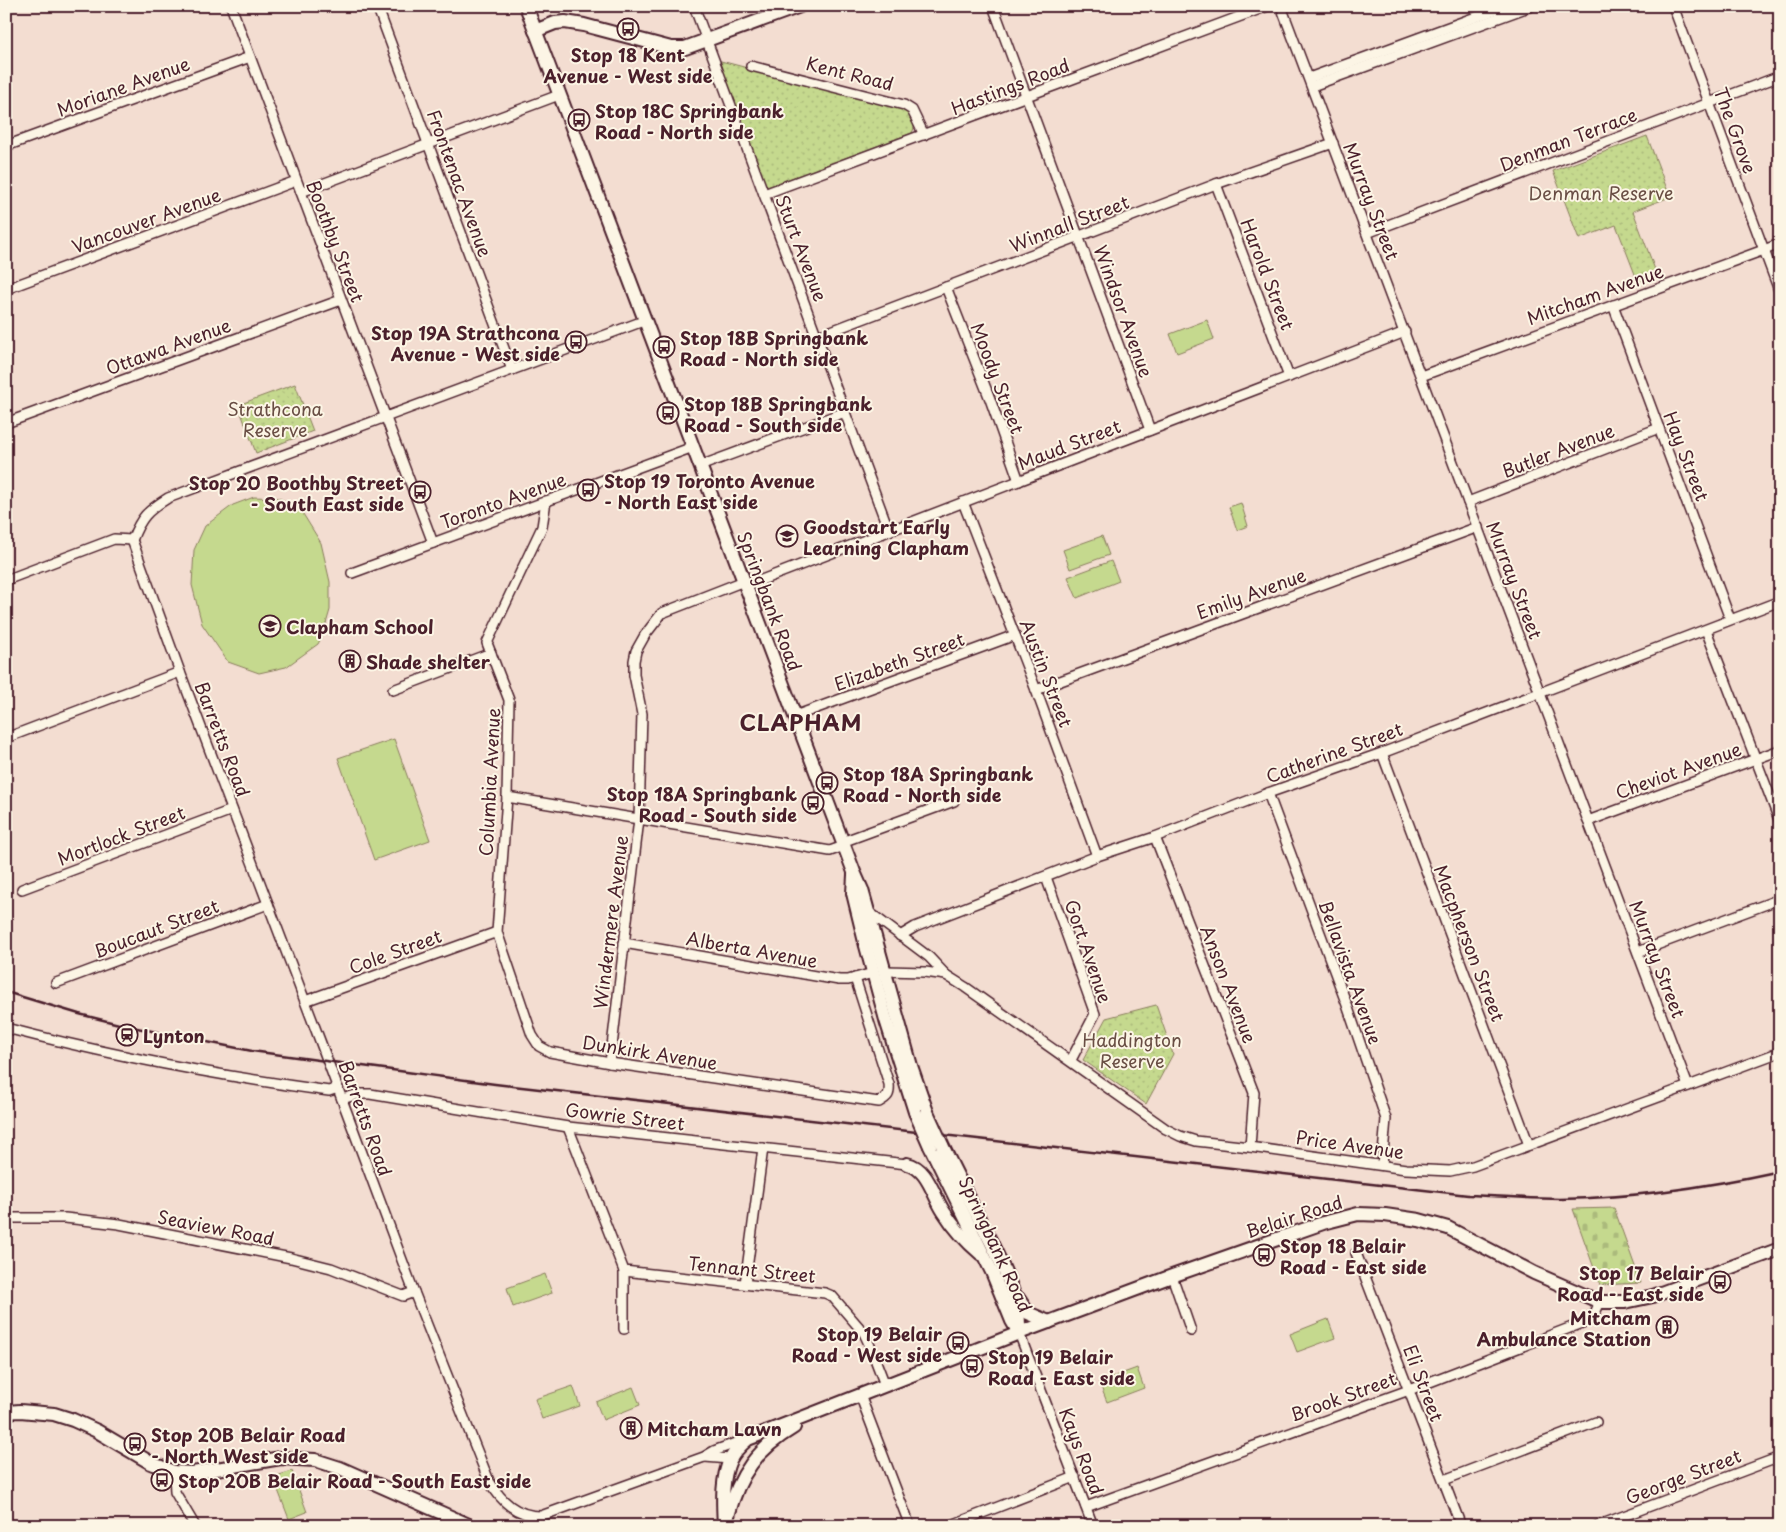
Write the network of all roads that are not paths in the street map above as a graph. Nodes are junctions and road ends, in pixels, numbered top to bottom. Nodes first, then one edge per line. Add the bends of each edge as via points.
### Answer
1 (231, 6) edge
2 (377, 6) edge
3 (526, 6) edge
4 (694, 6) edge
5 (800, 6) edge
6 (993, 6) edge
7 (1268, 6) edge
8 (1281, 6) edge
9 (1506, 6) edge
10 (1531, 6) edge
11 (1673, 6) edge
12 (535, 31) junction
13 (707, 41) junction
14 (250, 57) junction
15 (751, 66) dead end
16 (1780, 76) edge
17 (1310, 82) junction
18 (559, 95) junction
19 (1027, 97) junction
20 (1708, 103) junction
21 (924, 135) junction
22 (1333, 143) junction
23 (428, 144) junction
24 (6, 146) edge
25 (296, 181) junction
26 (1216, 184) junction
27 (300, 192) junction
28 (764, 194) junction
29 (1367, 233) junction
30 (1079, 237) junction
31 (1780, 244) edge
32 (1763, 250) junction
33 (946, 287) junction
34 (6, 289) edge
35 (1780, 293) edge
36 (341, 300) junction
37 (1613, 305) junction
38 (646, 320) junction
39 (1405, 332) junction
40 (818, 336) junction
41 (512, 370) junction
42 (1420, 376) junction
43 (1289, 377) junction
44 (845, 412) junction
45 (386, 418) junction
46 (6, 424) edge
47 (1659, 428) junction
48 (1150, 430) junction
49 (693, 447) junction
50 (700, 466) junction
51 (1019, 481) junction
52 (546, 501) junction
53 (963, 502) junction
54 (1468, 502) junction
55 (1478, 527) junction
56 (889, 530) junction
57 (132, 540) junction
58 (433, 543) junction
59 (352, 573) dead end
60 (6, 580) edge
61 (745, 584) junction
62 (1780, 601) edge
63 (1730, 619) junction
64 (1706, 630) junction
65 (1015, 635) junction
66 (491, 653) junction
67 (180, 672) junction
68 (393, 690) dead end
69 (1036, 690) junction
70 (1540, 693) junction
71 (795, 716) junction
72 (6, 738) edge
73 (1780, 750) edge
74 (1382, 753) junction
75 (1755, 759) junction
76 (1268, 793) junction
77 (507, 797) junction
78 (954, 801) dead end
79 (232, 810) junction
80 (639, 819) junction
81 (1588, 821) junction
82 (1780, 822) edge
83 (1155, 837) junction
84 (843, 844) junction
85 (1097, 856) junction
86 (854, 872) junction
87 (1046, 877) junction
88 (22, 889) dead end
89 (1780, 899) edge
90 (268, 904) junction
91 (869, 912) junction
92 (497, 932) junction
93 (900, 936) junction
94 (624, 944) junction
95 (1638, 952) junction
96 (880, 972) junction
97 (946, 975) junction
98 (855, 978) junction
99 (56, 983) dead end
100 (305, 1001) junction
101 (6, 1028) edge
102 (1780, 1052) edge
103 (1071, 1060) junction
104 (610, 1063) junction
105 (1688, 1086) junction
106 (338, 1088) junction
107 (342, 1099) junction
108 (568, 1127) junction
109 (1529, 1144) junction
110 (936, 1146) junction
111 (1250, 1147) junction
112 (763, 1148) junction
113 (907, 1164) joint
114 (1382, 1165) junction
115 (941, 1170) junction
116 (932, 1188) junction
117 (6, 1218) edge
118 (1780, 1249) edge
119 (1356, 1253) dead end
120 (985, 1257) junction
121 (624, 1271) junction
122 (1172, 1276) junction
123 (745, 1284) junction
124 (1011, 1288) junction
125 (414, 1292) junction
126 (1600, 1302) junction
127 (1049, 1322) junction
128 (624, 1330) dead end
129 (1190, 1331) dead end
130 (1020, 1333) junction
131 (885, 1385) junction
132 (1409, 1390) junction
133 (860, 1395) junction
134 (820, 1411) junction
135 (6, 1412) edge
136 (1596, 1422) dead end
137 (784, 1433) junction
138 (748, 1439) junction
139 (704, 1457) junction
140 (1780, 1457) edge
141 (730, 1459) junction
142 (174, 1472) junction
143 (1075, 1477) junction
144 (1444, 1480) junction
145 (1086, 1507) junction
146 (1601, 1525) edge
147 (195, 1526) edge
148 (471, 1526) edge
149 (725, 1526) edge
150 (910, 1526) edge
151 (949, 1526) edge
152 (1093, 1526) edge
153 (1461, 1526) edge

1 - 14 street, Boothby Street
2 - 23 street, Frontenac Avenue
3 - 12 main road, Springbank Road
4 - 13 street, Sturt Avenue
5 - 13 main road
6 - 19 street, Windsor Avenue
7 - 19 street, Hastings Road
8 - 17 street, Murray Street
9 - 17 street
10 - 17 street
11 - 20 street, The Grove
12 - 13 main road via 565,22 671,48 685,48
12 - 18 main road, Springbank Road
13 - 28 street, Sturt Avenue
14 - 24 street, Moriane Avenue
14 - 25 street, Boothby Street
15 - 21 street, Kent Road via 904,105 912,110
16 - 20 street, Denman Terrace
17 - 22 street, Murray Street
18 - 23 street
18 - 38 main road, Springbank Road
19 - 21 street, Hastings Road
19 - 30 street, Windsor Avenue
20 - 29 street, Denman Terrace
20 - 32 street, The Grove
21 - 28 street, Hastings Road
22 - 26 street, Winnall Street
22 - 29 street, Murray Street
23 - 27 street
23 - 41 street, Frontenac Avenue
25 - 27 street, Boothby Street
25 - 34 street, Vancouver Avenue
26 - 30 street, Winnall Street
26 - 43 street, Harold Street
27 - 36 street, Boothby Street
28 - 40 street, Sturt Avenue
29 - 39 street, Murray Street
30 - 33 street, Winnall Street
30 - 48 street, Windsor Avenue
31 - 32 street, Mitcham Avenue
32 - 35 street, The Grove
32 - 37 street, Mitcham Avenue
33 - 40 street, Winnall Street
33 - 51 street, Moody Street
36 - 45 street, Boothby Street
36 - 46 street, Ottawa Avenue
37 - 42 street, Mitcham Avenue
37 - 47 street, Hay Street
38 - 41 street
38 - 49 main road, Springbank Road
39 - 42 street, Murray Street
39 - 43 street, Maud Street
40 - 44 street, Sturt Avenue
41 - 45 street
42 - 54 street, Murray Street
43 - 48 street, Maud Street
44 - 50 street
44 - 56 street, Sturt Avenue
45 - 57 street via 168,498 150,509
45 - 58 street, Boothby Street
47 - 54 street, Butler Avenue
47 - 63 street, Hay Street
48 - 51 street, Maud Street
49 - 50 main road, Springbank Road
49 - 52 street, Toronto Avenue
50 - 61 main road, Springbank Road
51 - 53 street, Maud Street
52 - 58 street, Toronto Avenue
52 - 66 street, Columbia Avenue via 542,527 487,643
53 - 56 street, Maud Street
53 - 65 street, Austin Street
54 - 55 street, Murray Street
55 - 69 street, Emily Avenue
55 - 70 street, Murray Street
56 - 61 street, Maud Street
57 - 60 street via 114,539
57 - 67 street, Barretts Road
58 - 59 street, Toronto Avenue
61 - 71 main road, Springbank Road
61 - 80 street, Windermere Avenue via 662,613 636,651 634,675 642,714
62 - 63 street, Catherine Street
63 - 64 street, Catherine Street
64 - 70 street, Catherine Street
64 - 75 street
65 - 69 street, Austin Street
65 - 71 street, Elizabeth Street
66 - 68 street
66 - 77 street, Columbia Avenue via 509,700
67 - 72 street
67 - 79 street, Barretts Road
69 - 85 street, Austin Street
70 - 74 street, Catherine Street
70 - 81 street, Murray Street
71 - 84 main road, Springbank Road
73 - 75 street, Cheviot Avenue
74 - 76 street, Catherine Street
74 - 109 street, Macpherson Street
75 - 81 street, Cheviot Avenue
75 - 82 street
76 - 83 street, Catherine Street
76 - 114 street, Bellavista Avenue via 1386,1119
77 - 80 street
77 - 92 street, Columbia Avenue
78 - 84 street
79 - 88 street, Mortlock Street
79 - 90 street, Barretts Road
80 - 84 street via 830,851
80 - 94 street, Windermere Avenue
81 - 95 street, Murray Street
83 - 85 street, Catherine Street
83 - 111 street, Anson Avenue via 1254,1093
84 - 86 main road, Springbank Road
85 - 87 street, Catherine Street
86 - 91 main road, Springbank Road
86 - 96 main road, Springbank Road via 853,893
87 - 93 street, Catherine Street via 915,927
87 - 103 street, Gort Avenue via 1095,1014
89 - 95 street
90 - 99 street, Boucaut Street
90 - 100 street, Barretts Road
91 - 93 street, Price Avenue
91 - 96 main road, Springbank Road
92 - 100 street, Cole Street
92 - 104 street, Dunkirk Avenue via 532,1035 539,1046 550,1052
93 - 97 street, Price Avenue via 929,957
94 - 98 street, Alberta Avenue via 838,980
94 - 104 street, Windermere Avenue
95 - 105 street, Murray Street
96 - 97 street, Price Avenue
96 - 98 street, Alberta Avenue
96 - 110 main road, Springbank Road, bridge via 911,1066 921,1112
97 - 103 street, Price Avenue
98 - 104 street, Dunkirk Avenue via 890,1093 879,1102
100 - 106 street, Barretts Road
101 - 106 street via 180,1068 329,1091
102 - 105 street, Price Avenue
103 - 111 street, Price Avenue via 1180,1136
105 - 109 street, Price Avenue
106 - 107 street, Barretts Road
107 - 108 street, Gowrie Street via 370,1094
107 - 125 street, Barretts Road
108 - 112 street, Gowrie Street
108 - 121 street
109 - 114 street, Price Avenue via 1473,1166 1450,1171
110 - 115 main road, Springbank Road
110 - 124 main road, Springbank Road via 984,1229
111 - 114 street, Price Avenue
112 - 113 street, Gowrie Street
112 - 123 street
113 - 116 main road via 920,1170
115 - 116 main road
115 - 120 main road, Springbank Road
116 - 120 main road via 954,1226
117 - 125 street, Seaview Road via 65,1218 119,1224 331,1268 403,1296
118 - 126 main road, Belair Road via 1653,1296
119 - 132 street, Eli Street
120 - 130 main road, Springbank Road
121 - 123 street, Tennant Street
121 - 128 street
122 - 126 main road, Belair Road via 1340,1218 1358,1214 1385,1215 1448,1228
122 - 127 main road, Belair Road
122 - 129 street
123 - 131 street, Tennant Street via 832,1296 864,1333
124 - 127 main road via 1028,1313
124 - 130 main road, Springbank Road via 1020,1318
125 - 139 street, Barretts Road via 489,1480 497,1494 518,1512 541,1516
126 - 132 street, Brook Street via 1595,1313 1585,1322
127 - 130 main road, Belair Road
130 - 131 main road, Belair Road
130 - 143 street, Kays Road
131 - 133 main road, Belair Road
132 - 144 street, Eli Street
132 - 145 street, Brook Street
133 - 134 main road, Belair Road
133 - 150 street
134 - 137 main road, Belair Road
134 - 138 main road, Belair Road
135 - 142 main road via 54,1414 73,1420 151,1463
136 - 144 street
137 - 141 main road via 760,1441 744,1454
137 - 149 main road, Belair Road via 759,1452 747,1469 738,1485
138 - 139 street, Barretts Road
138 - 141 main road, Belair Road
139 - 141 street, Barretts Road
140 - 146 street, George Street
141 - 149 main road, Belair Road via 723,1495
142 - 147 street via 175,1492
142 - 148 main road via 193,1473 281,1458 315,1460
143 - 145 street, Kays Road
143 - 151 street
144 - 153 street, Eli Street
145 - 152 street, Kays Road

